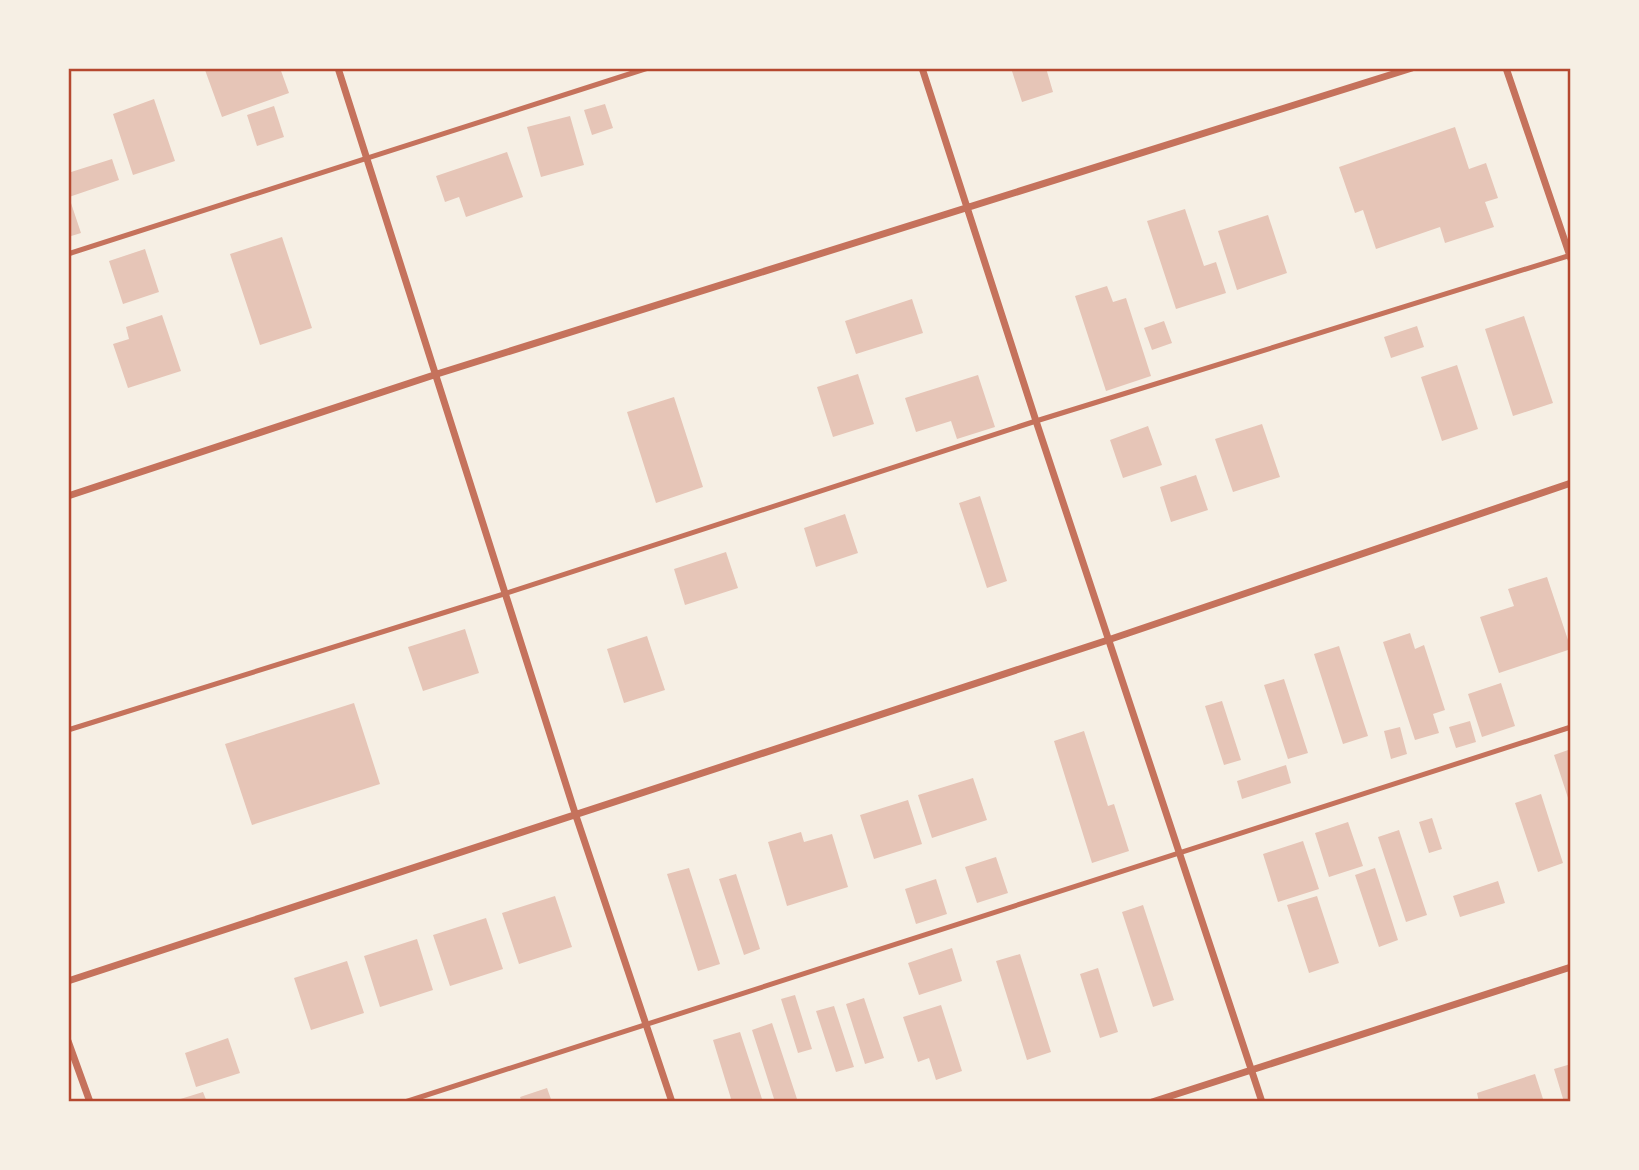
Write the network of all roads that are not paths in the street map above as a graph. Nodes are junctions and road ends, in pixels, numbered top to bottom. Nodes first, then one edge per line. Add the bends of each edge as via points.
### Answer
1 (338, 68) edge
2 (648, 68) edge
3 (922, 68) edge
4 (1412, 68) edge
5 (1506, 68) edge
6 (365, 159) junction
7 (967, 208) junction
8 (68, 254) edge
9 (1570, 256) edge
10 (437, 374) junction
11 (1036, 422) junction
12 (1571, 483) edge
13 (68, 496) edge
14 (507, 593) junction
15 (1108, 640) junction
16 (1571, 727) edge
17 (68, 730) edge
18 (575, 813) junction
19 (1180, 853) junction
20 (1571, 967) edge
21 (68, 981) edge
22 (646, 1023) junction
23 (68, 1041) edge
24 (1251, 1070) junction
25 (90, 1102) edge
26 (405, 1102) edge
27 (672, 1102) edge
28 (1152, 1102) edge
29 (1262, 1102) edge

1 - 6 street
2 - 6 lane
3 - 7 street
4 - 7 street
5 - 9 street
6 - 8 lane
6 - 10 street
7 - 10 street
7 - 11 street
9 - 11 lane
10 - 13 street
10 - 14 street
11 - 14 lane
11 - 15 street
12 - 15 street
14 - 17 lane
14 - 18 street
15 - 18 street
15 - 19 street
16 - 19 lane
18 - 21 street
18 - 22 street
19 - 22 lane
19 - 24 street
20 - 24 street
22 - 26 lane
22 - 27 street
23 - 25 street
24 - 28 street
24 - 29 street

